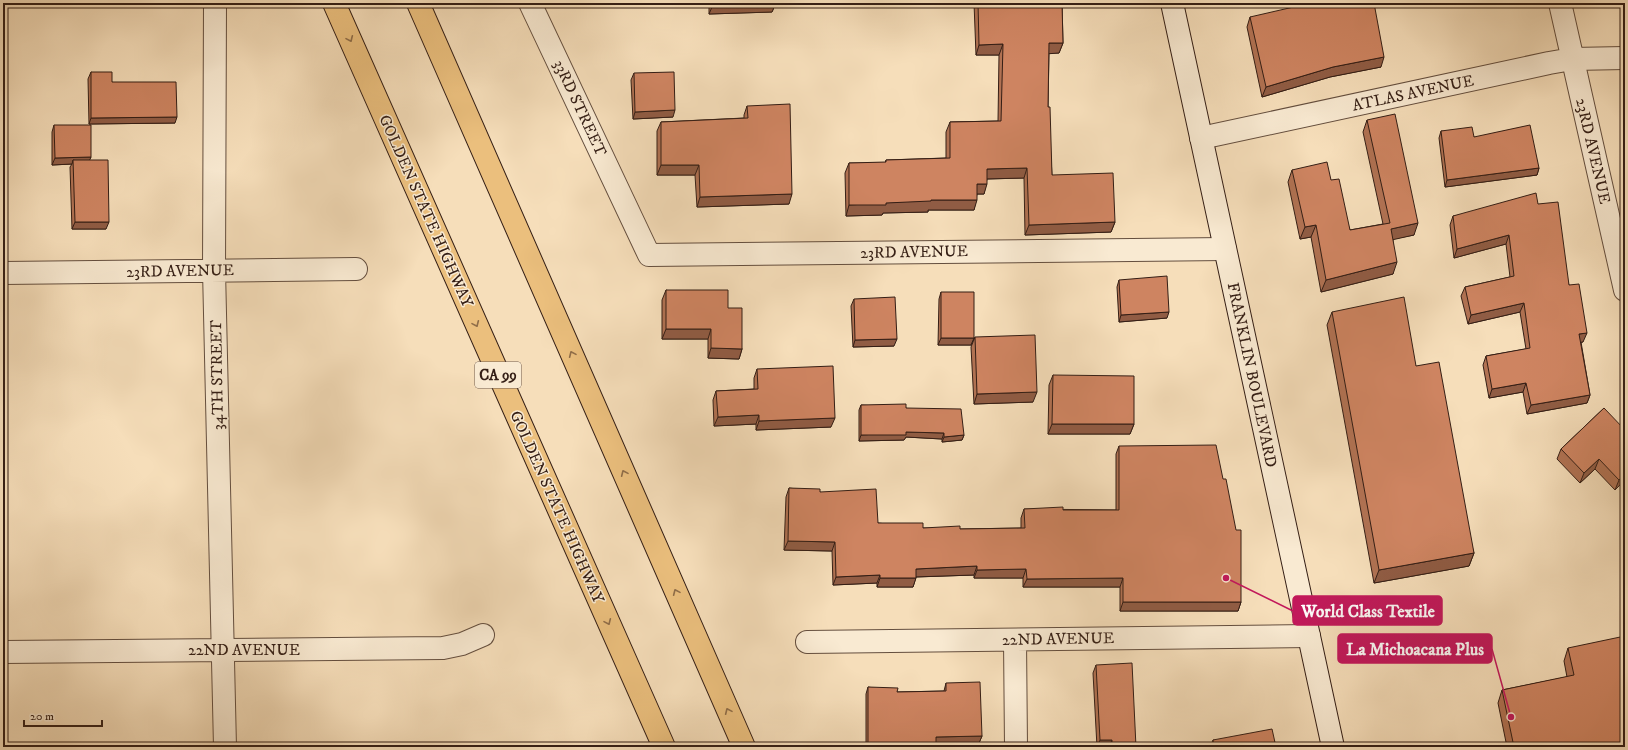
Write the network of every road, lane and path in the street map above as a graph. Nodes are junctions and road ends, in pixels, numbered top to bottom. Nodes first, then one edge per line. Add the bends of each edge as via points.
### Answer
1 (215, 3) edge
2 (334, 3) edge
3 (418, 3) edge
4 (530, 3) edge
5 (1172, 3) edge
6 (1560, 3) edge
7 (1625, 58) edge
8 (1572, 59) junction
9 (1201, 138) junction
10 (629, 213) joint
11 (1225, 249) junction
12 (356, 269) dead end
13 (214, 270) junction
14 (3, 273) edge
15 (1625, 290) edge
16 (483, 636) dead end
17 (1309, 636) junction
18 (1015, 640) junction
19 (807, 642) dead end
20 (223, 650) junction
21 (3, 652) edge
22 (225, 747) edge
23 (664, 747) edge
24 (744, 747) edge
25 (1016, 747) edge
26 (1333, 747) edge

1 - 13 street, 34TH STREET
2 -> 23 highway, GOLDEN STATE HIGHWAY / CA 99
24 -> 3 highway
4 - 10 street, 33RD STREET
5 - 9 street, FRANKLIN BOULEVARD
6 - 8 street, 23RD AVENUE
7 - 8 street, ATLAS AVENUE
8 - 9 street, ATLAS AVENUE
8 - 15 street, 23RD AVENUE
9 - 11 street, FRANKLIN BOULEVARD
10 - 11 street, 23RD AVENUE via 649,255
11 - 17 street, FRANKLIN BOULEVARD
12 - 13 street, 23RD AVENUE
13 - 14 street, 23RD AVENUE
13 - 20 street, 34TH STREET
16 - 20 street, 22ND AVENUE via 443,648
17 - 18 street, 22ND AVENUE
17 - 26 street, FRANKLIN BOULEVARD
18 - 19 street, 22ND AVENUE
18 - 25 street
20 - 21 street, 22ND AVENUE
20 - 22 street, 34TH STREET

